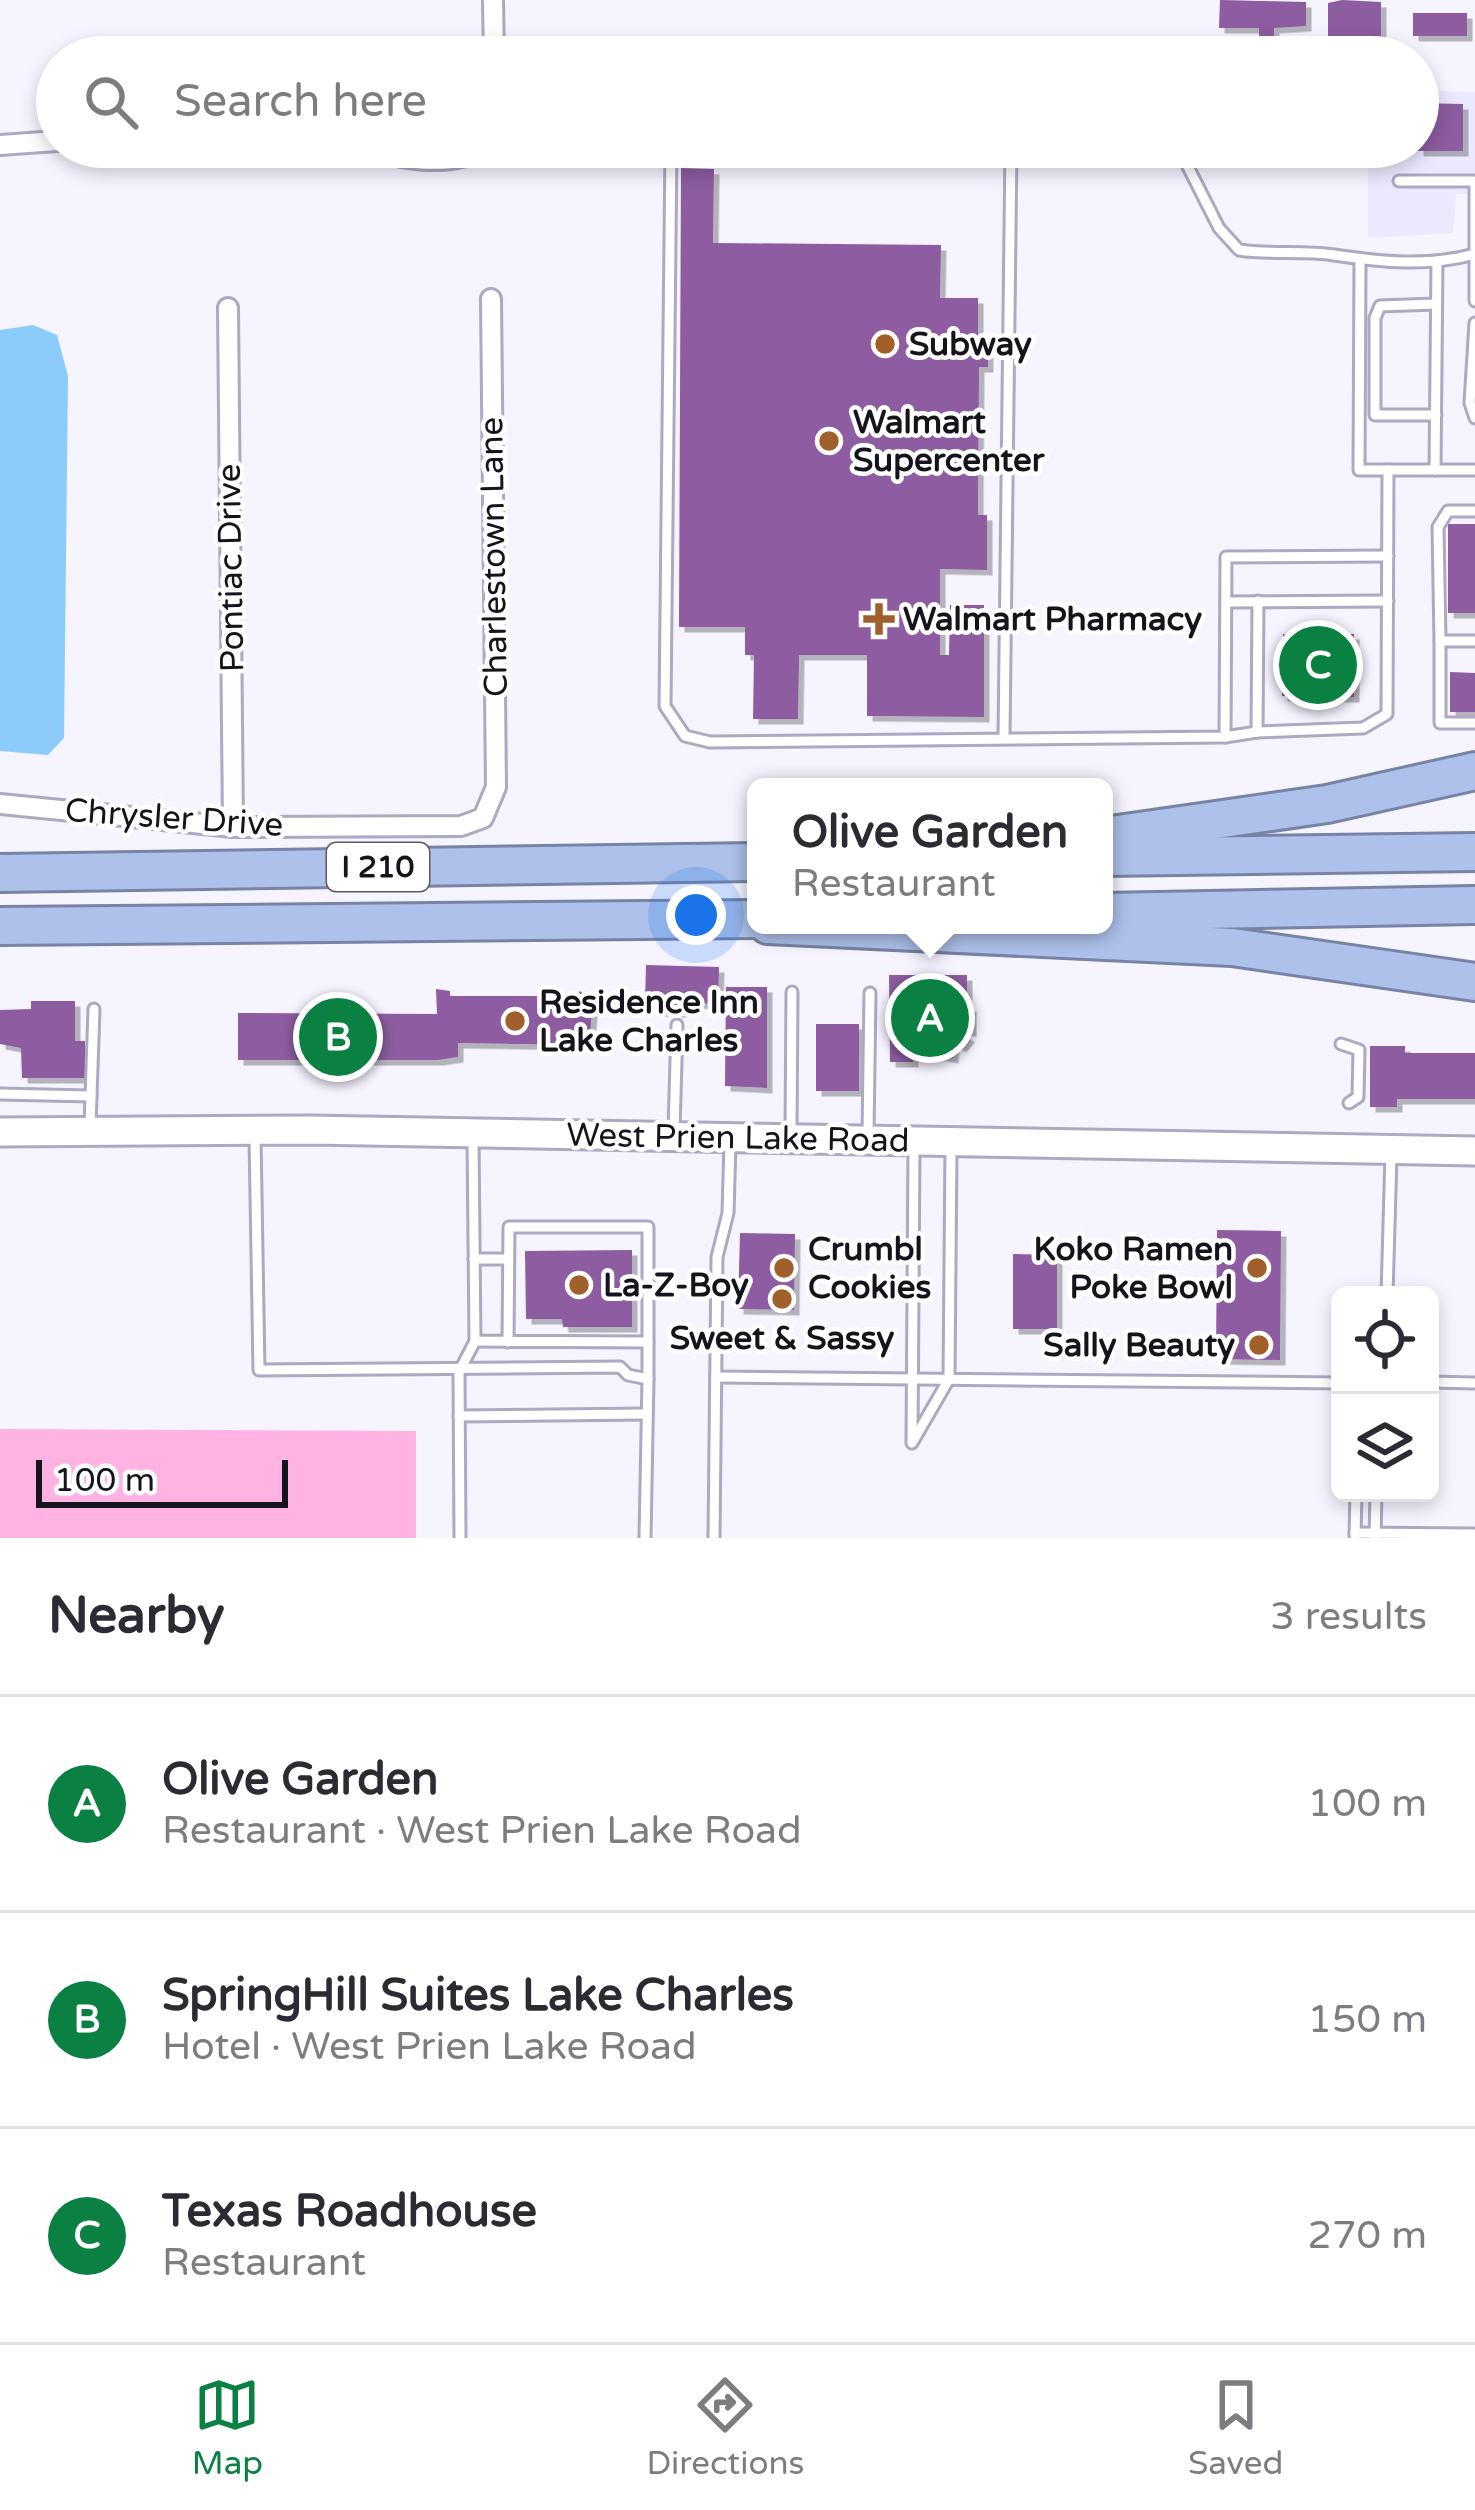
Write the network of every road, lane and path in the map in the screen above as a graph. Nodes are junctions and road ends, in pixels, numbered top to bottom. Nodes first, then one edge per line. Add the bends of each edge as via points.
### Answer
1 (493, 0) edge
2 (493, 36) edge
3 (36, 142) edge
4 (0, 145) edge
5 (671, 168) edge
6 (1010, 168) edge
7 (1189, 168) edge
8 (1400, 181) dead end
9 (1474, 181) edge
10 (1474, 254) edge
11 (1437, 261) junction
12 (1360, 262) junction
13 (491, 299) dead end
14 (1475, 301) edge
15 (1436, 304) junction
16 (228, 308) dead end
17 (1475, 323) edge
18 (1375, 332) junction
19 (1391, 332) dead end
20 (1375, 350) junction
21 (1391, 350) dead end
22 (1375, 390) junction
23 (1391, 390) dead end
24 (1436, 415) junction
25 (1475, 418) edge
26 (1388, 470) junction
27 (1435, 470) junction
28 (1475, 470) edge
29 (1475, 511) edge
30 (1388, 556) junction
31 (1258, 601) junction
32 (1388, 601) junction
33 (1226, 602) junction
34 (1440, 641) junction
35 (1475, 641) edge
36 (1475, 723) edge
37 (1257, 732) junction
38 (1226, 736) junction
39 (1004, 737) junction
40 (1475, 771) edge
41 (0, 804) edge
42 (488, 812) joint
43 (233, 827) junction
44 (1113, 835) edge
45 (1475, 852) edge
46 (1113, 857) edge
47 (747, 862) edge
48 (0, 873) edge
49 (1475, 905) edge
50 (1113, 912) edge
51 (747, 922) edge
52 (0, 926) edge
53 (958, 934) edge
54 (1475, 982) edge
55 (793, 992) dead end
56 (870, 993) dead end
57 (94, 1009) dead end
58 (677, 1025) dead end
59 (1341, 1044) dead end
60 (0, 1094) edge
61 (91, 1096) junction
62 (1349, 1103) dead end
63 (255, 1130) junction
64 (90, 1131) junction
65 (0, 1132) edge
66 (472, 1133) junction
67 (674, 1137) junction
68 (730, 1138) junction
69 (791, 1139) junction
70 (868, 1140) junction
71 (914, 1141) junction
72 (951, 1142) junction
73 (1391, 1150) junction
74 (1475, 1151) edge
75 (474, 1259) junction
76 (508, 1259) junction
77 (1387, 1286) edge
78 (475, 1341) junction
79 (508, 1342) junction
80 (648, 1342) junction
81 (459, 1372) junction
82 (716, 1377) junction
83 (648, 1378) junction
84 (910, 1378) junction
85 (950, 1379) junction
86 (1439, 1382) edge
87 (1331, 1383) edge
88 (1475, 1383) edge
89 (644, 1414) junction
90 (459, 1416) junction
91 (1355, 1502) edge
92 (1376, 1502) edge
93 (1475, 1534) edge
94 (1355, 1536) edge
95 (1375, 1536) edge
96 (460, 1538) edge
97 (645, 1538) edge
98 (714, 1538) edge

1 - 2 street
3 - 4 street
5 - 39 lane via 665,706 685,736 710,742
6 - 39 lane
7 - 12 lane via 1239,250
8 - 9 lane
9 - 10 lane
10 - 11 lane
10 - 14 lane
11 - 12 lane
11 - 15 lane
12 - 26 lane via 1359,470
13 - 42 street, Charlestown Lane via 496,787
15 - 18 lane via 1380,305
15 - 24 lane
16 - 43 street, Pontiac Drive
17 - 25 lane
18 - 19 lane
18 - 20 lane
20 - 21 lane
20 - 22 lane
22 - 23 lane
22 - 24 lane via 1375,415
24 - 27 lane
26 - 27 lane
26 - 30 lane
27 - 28 lane
29 - 34 lane via 1448,511 1438,527
30 - 32 lane
30 - 33 lane via 1226,557
31 - 32 lane
31 - 33 lane
31 - 37 lane
32 - 37 lane via 1387,714 1363,728
33 - 38 lane
34 - 35 lane
34 - 36 lane via 1440,723
37 - 38 lane
38 - 39 lane
40 - 44 highway via 1327,804
41 - 43 street, Chrysler Drive
42 - 43 street, Chrysler Drive via 461,826
45 - 46 highway
47 - 48 highway, I 210
49 - 50 highway
51 - 52 highway, I 210
53 - 54 highway via 1232,947
55 - 69 lane
56 - 70 lane
57 - 61 lane
58 - 67 lane
59 - 62 lane via 1359,1050 1363,1064 1358,1097
60 - 61 lane
61 - 64 lane
63 - 64 street, West Prien Lake Road
63 - 66 street, West Prien Lake Road
63 - 81 lane via 259,1370
64 - 65 street, West Prien Lake Road
66 - 67 street, West Prien Lake Road
66 - 75 lane
67 - 68 street, West Prien Lake Road
68 - 69 street, West Prien Lake Road
68 - 82 lane via 728,1213 717,1257
69 - 70 street, West Prien Lake Road
70 - 71 street, West Prien Lake Road
71 - 72 street, West Prien Lake Road
71 - 84 lane
72 - 73 street, West Prien Lake Road
72 - 85 lane
73 - 74 street, West Prien Lake Road
73 - 77 lane
75 - 76 lane
75 - 78 lane
76 - 79 lane
76 - 80 lane via 509,1227 648,1227
78 - 79 lane
78 - 81 lane
79 - 80 lane
80 - 83 lane
81 - 83 lane via 620,1367
81 - 90 lane
82 - 84 lane
82 - 98 lane
83 - 89 lane
84 - 85 lane
84 - 85 lane via 912,1443
85 - 87 lane
86 - 88 lane
89 - 90 lane
89 - 97 lane
90 - 96 lane
91 - 94 lane
92 - 95 lane
93 - 95 lane
94 - 95 lane

